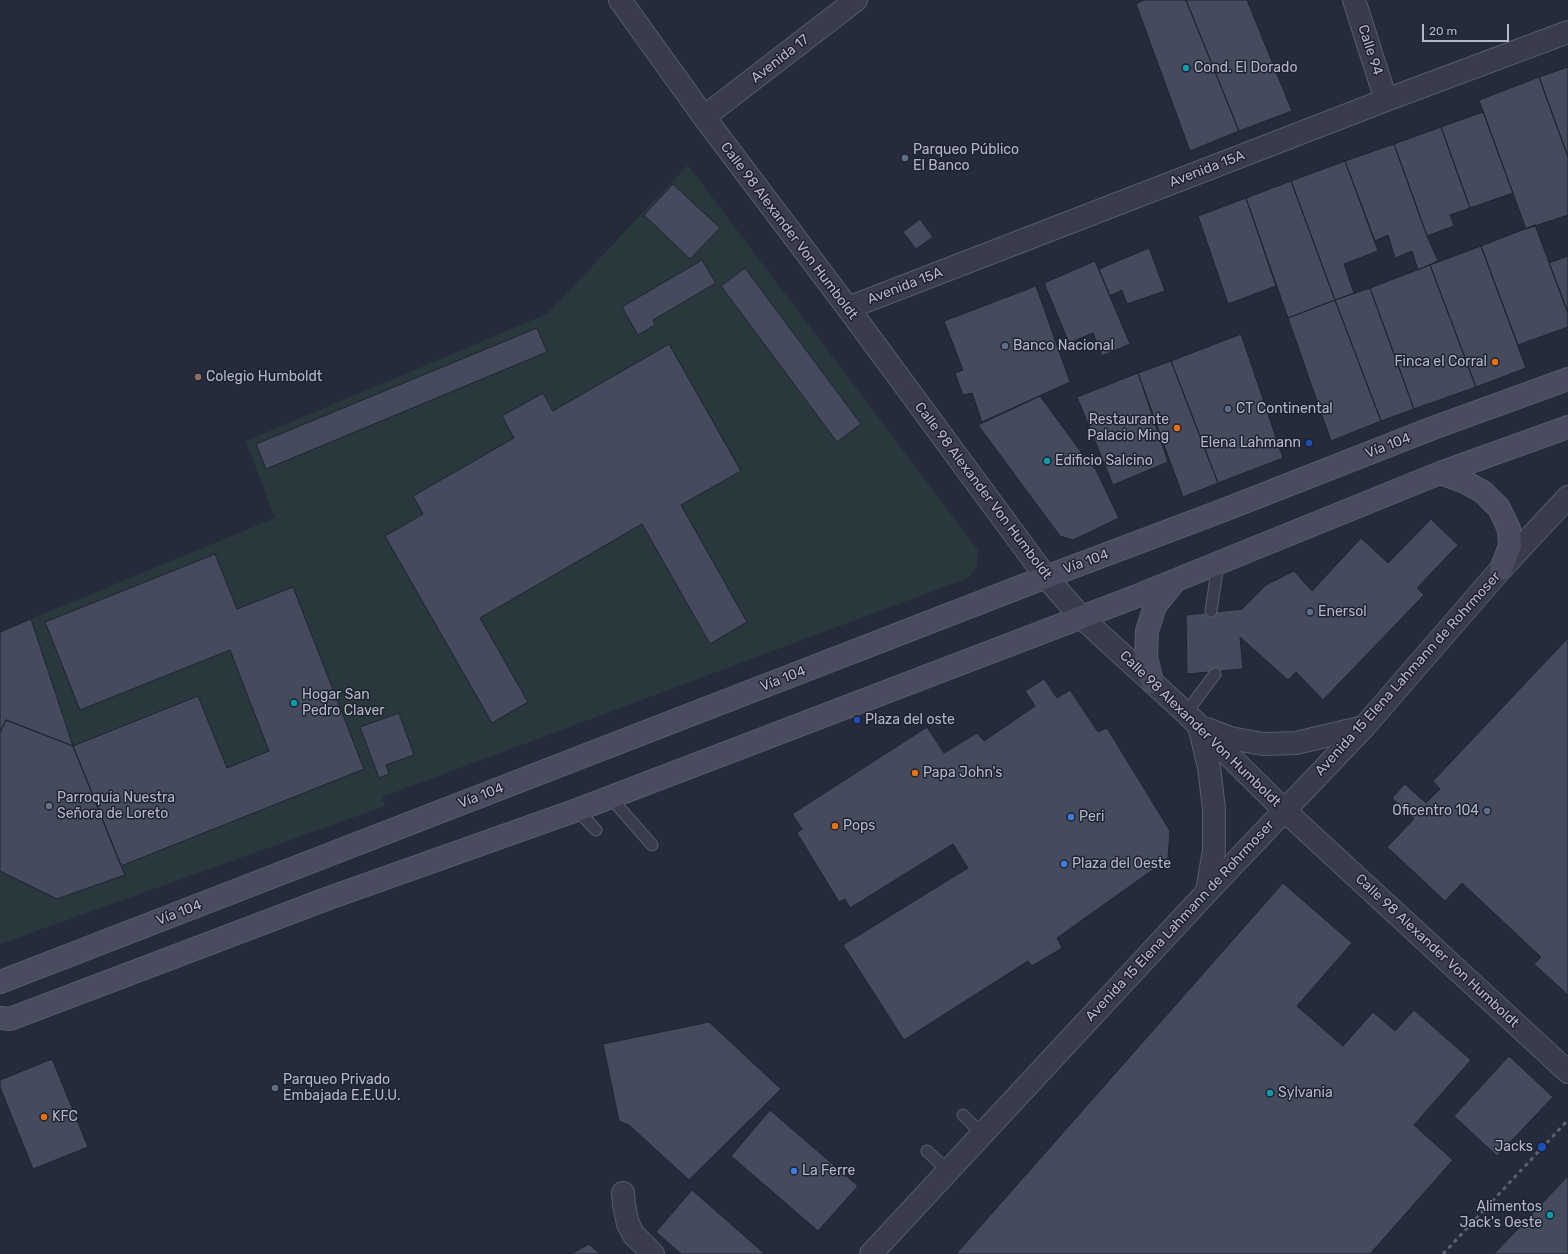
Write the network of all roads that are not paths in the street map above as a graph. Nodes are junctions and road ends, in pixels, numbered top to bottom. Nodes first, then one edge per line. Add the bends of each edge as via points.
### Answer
1 (620, 0) edge
2 (856, 0) edge
3 (1354, 0) edge
4 (1568, 32) edge
5 (1386, 100) junction
6 (704, 117) junction
7 (848, 308) junction
8 (1568, 379) edge
9 (1568, 427) edge
10 (1440, 473) junction
11 (1568, 497) edge
12 (1218, 564) junction
13 (1501, 569) junction
14 (1046, 577) junction
15 (1178, 579) junction
16 (1211, 611) dead end
17 (1081, 617) junction
18 (1215, 674) dead end
19 (1152, 682) junction
20 (1192, 720) junction
21 (1364, 727) junction
22 (610, 797) junction
23 (577, 810) junction
24 (1284, 810) junction
25 (596, 830) dead end
26 (652, 845) dead end
27 (1207, 892) junction
28 (0, 982) edge
29 (0, 1018) edge
30 (1568, 1072) edge
31 (963, 1115) dead end
32 (982, 1134) junction
33 (927, 1151) dead end
34 (948, 1172) junction
35 (623, 1192) dead end
36 (653, 1254) edge
37 (871, 1254) edge

1 - 6 street, Calle 98 Alexander Von Humboldt
2 - 6 street, Avenida 17
3 - 5 street, Calle 94
4 - 5 street, Avenida 15A
5 - 7 street, Avenida 15A
6 - 7 street, Calle 98 Alexander Von Humboldt
7 - 14 street, Calle 98 Alexander Von Humboldt
8 - 14 main road, Vía 104 via 1433,428
9 - 10 main road
10 - 12 main road
10 - 13 main road via 1483,492 1499,508 1509,529 1510,546
11 - 13 street, Avenida 15 Elena Lahmann de Rohrmoser
12 - 15 main road
12 - 16 lane
13 - 21 street, Avenida 15 Elena Lahmann de Rohrmoser
14 - 17 street, Calle 98 Alexander Von Humboldt
14 - 28 main road, Vía 104
15 - 17 main road
15 - 19 main road via 1154,606 1147,631 1146,657
17 - 19 street, Calle 98 Alexander Von Humboldt
17 - 22 main road
18 - 20 lane
19 - 20 street, Calle 98 Alexander Von Humboldt
20 - 21 street via 1230,738 1263,744 1296,743
20 - 24 street, Calle 98 Alexander Von Humboldt
20 - 27 street via 1209,767 1214,809 1214,850
21 - 24 street, Avenida 15 Elena Lahmann de Rohrmoser
22 - 23 main road
22 - 26 lane
23 - 25 lane
23 - 29 main road via 329,898 10,1019
24 - 27 street, Avenida 15 Elena Lahmann de Rohrmoser
24 - 30 street, Calle 98 Alexander Von Humboldt
27 - 32 street, Avenida 15 Elena Lahmann de Rohrmoser
31 - 32 lane
32 - 34 street, Avenida 15 Elena Lahmann de Rohrmoser
33 - 34 lane
34 - 37 street, Avenida 15 Elena Lahmann de Rohrmoser
35 - 36 street via 628,1224 634,1235

